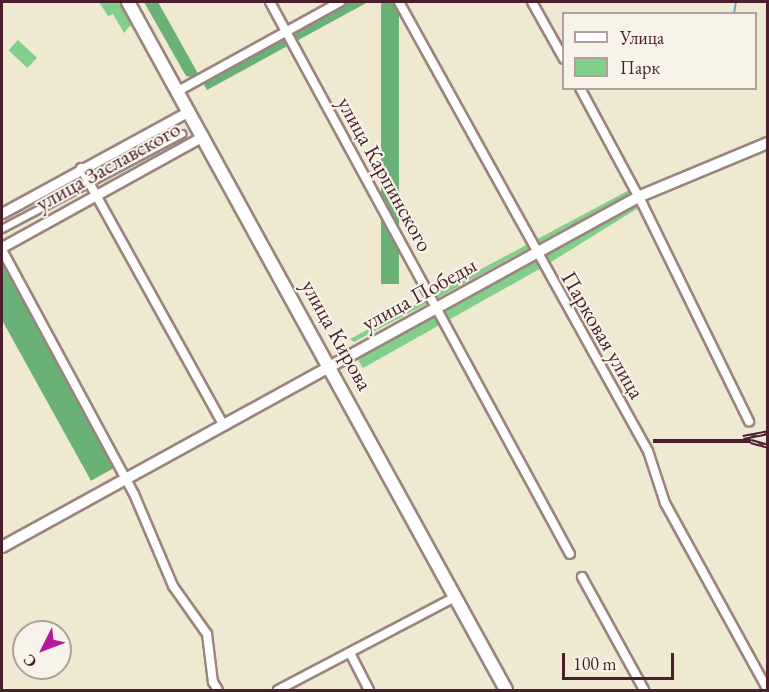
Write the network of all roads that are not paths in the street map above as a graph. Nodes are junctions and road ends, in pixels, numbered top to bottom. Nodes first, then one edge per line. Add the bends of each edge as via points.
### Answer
1 (128, 2) edge
2 (270, 2) edge
3 (340, 2) edge
4 (399, 2) edge
5 (532, 2) edge
6 (286, 31) junction
7 (562, 55) edge
8 (581, 90) edge
9 (178, 91) junction
10 (189, 111) junction
11 (182, 134) dead end
12 (203, 136) junction
13 (768, 142) edge
14 (81, 168) junction
15 (90, 184) junction
16 (95, 194) junction
17 (638, 197) junction
18 (2, 213) edge
19 (2, 229) edge
20 (2, 249) edge
21 (535, 252) junction
22 (437, 306) junction
23 (330, 365) junction
24 (748, 421) dead end
25 (223, 424) junction
26 (126, 478) junction
27 (2, 547) edge
28 (570, 554) dead end
29 (582, 577) dead end
30 (455, 597) junction
31 (350, 653) junction
32 (218, 690) edge
33 (278, 690) edge
34 (369, 690) edge
35 (506, 690) edge
36 (644, 690) edge
37 (768, 690) edge

1 - 9 main road, улица Кирова
2 - 6 street, улица Карпинского
3 - 6 street, улица Заславского
4 - 21 street, Парковая улица
5 - 7 street
6 - 9 street, улица Заславского
6 - 22 street, улица Карпинского
8 - 17 street
9 - 10 main road, улица Кирова
10 - 12 main road, улица Кирова
10 - 14 street, улица Заславского
11 - 15 street, улица Заславского
12 - 16 street, улица Заславского
12 - 23 main road, улица Кирова
13 - 17 main road, улица Победы
14 - 15 street
14 - 18 street, улица Заславского
15 - 16 street
15 - 19 street, улица Заславского
16 - 20 street, улица Заславского
16 - 25 street
17 - 21 main road, улица Победы
17 - 24 street
20 - 26 street
21 - 22 main road, улица Победы
21 - 37 street, Парковая улица via 648,451 665,503
22 - 23 main road, улица Победы
22 - 28 street, улица Карпинского
23 - 25 main road, улица Победы
23 - 30 main road, улица Кирова
25 - 26 main road, улица Победы
26 - 27 main road, улица Победы
26 - 32 street via 173,586 207,634 213,682
29 - 36 street
30 - 31 street
30 - 35 main road, улица Кирова
31 - 33 street
31 - 34 street

